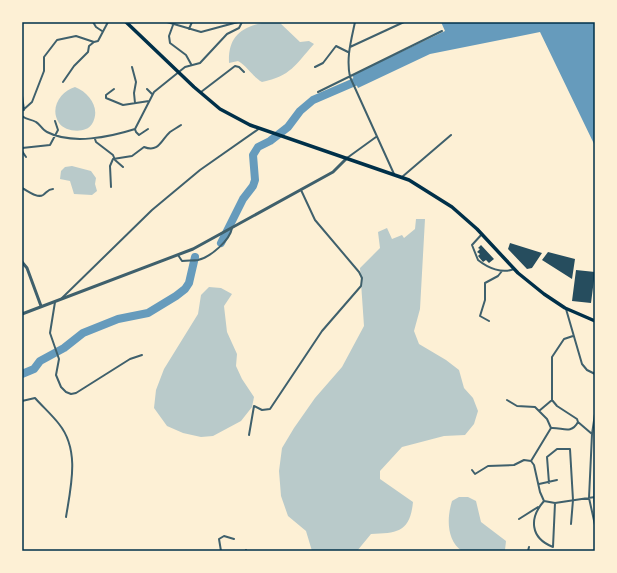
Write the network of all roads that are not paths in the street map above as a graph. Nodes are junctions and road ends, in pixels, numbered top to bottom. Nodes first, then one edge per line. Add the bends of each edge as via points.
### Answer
1 (93, 22) edge
2 (108, 22) edge
3 (126, 22) edge
4 (167, 22) edge
5 (192, 22) edge
6 (238, 22) edge
7 (242, 22) edge
8 (355, 22) edge
9 (404, 22) edge
10 (173, 25) junction
11 (189, 29) junction
12 (442, 30) dead end
13 (102, 31) junction
14 (94, 42) junction
15 (350, 47) junction
16 (348, 52) junction
17 (190, 64) junction
18 (132, 67) dead end
19 (315, 67) dead end
20 (179, 72) junction
21 (244, 72) dead end
22 (350, 76) junction
23 (63, 82) dead end
24 (114, 89) dead end
25 (147, 89) dead end
26 (318, 92) dead end
27 (200, 93) junction
28 (152, 94) junction
29 (22, 96) edge
30 (149, 101) junction
31 (135, 103) junction
32 (23, 111) edge
33 (22, 116) edge
34 (55, 121) dead end
35 (181, 125) dead end
36 (260, 128) junction
37 (135, 129) junction
38 (148, 129) dead end
39 (55, 135) junction
40 (451, 135) dead end
41 (376, 137) junction
42 (95, 139) junction
43 (22, 148) edge
44 (22, 151) edge
45 (26, 157) dead end
46 (114, 158) junction
47 (347, 158) junction
48 (123, 167) dead end
49 (394, 174) junction
50 (402, 177) junction
51 (111, 187) dead end
52 (22, 188) edge
53 (53, 189) dead end
54 (301, 190) junction
55 (232, 228) junction
56 (482, 234) junction
57 (178, 255) junction
58 (22, 262) edge
59 (515, 269) junction
60 (502, 271) junction
61 (62, 299) junction
62 (55, 301) junction
63 (41, 306) junction
64 (565, 308) junction
65 (22, 314) edge
66 (489, 321) dead end
67 (595, 321) edge
68 (573, 336) junction
69 (142, 355) dead end
70 (595, 374) edge
71 (507, 400) dead end
72 (552, 400) junction
73 (22, 401) edge
74 (539, 411) junction
75 (595, 414) edge
76 (578, 422) junction
77 (551, 428) junction
78 (592, 434) junction
79 (249, 435) dead end
80 (531, 461) junction
81 (472, 470) dead end
82 (557, 480) dead end
83 (549, 483) junction
84 (538, 484) junction
85 (590, 497) junction
86 (595, 497) edge
87 (573, 500) junction
88 (544, 501) junction
89 (555, 503) junction
90 (538, 507) junction
91 (66, 517) dead end
92 (519, 520) dead end
93 (571, 524) dead end
94 (595, 524) edge
95 (234, 540) dead end
96 (529, 547) dead end
97 (553, 547) junction
98 (221, 551) edge
99 (528, 551) edge
100 (552, 551) edge

1 - 13 street
2 - 13 street
3 - 20 highway
4 - 10 street
5 - 11 street
6 - 11 street via 206,32
7 - 17 street via 239,28 227,34 200,62
8 - 15 street
9 - 15 street
10 - 11 street
10 - 17 street via 169,36 170,43 186,56
12 - 22 street
13 - 14 street via 100,40
14 - 23 street
14 - 32 street via 76,36 57,40 44,56 42,78 32,102
15 - 16 street
16 - 19 street via 336,46 323,63
16 - 22 street via 347,65
17 - 20 street
18 - 31 street via 136,82
20 - 27 highway
20 - 28 street
21 - 27 street via 239,66 234,66
22 - 26 street
22 - 41 street
24 - 31 street via 106,98 123,104
25 - 28 street
27 - 36 highway via 230,115
28 - 30 street
29 - 32 street
30 - 31 street
30 - 37 street
33 - 39 street via 37,122 45,131
34 - 39 street via 58,130
35 - 46 street via 154,149 144,147 132,156
36 - 47 highway
36 - 61 street via 200,170 152,210
37 - 38 street via 140,135
37 - 42 street
39 - 42 street
39 - 43 street via 50,145
40 - 50 street
41 - 47 street
41 - 49 street
42 - 46 street
44 - 45 street
46 - 48 street
46 - 51 street via 110,166
47 - 49 highway
47 - 54 street via 333,172
49 - 50 highway
50 - 56 highway via 447,204
52 - 53 street via 38,196
54 - 55 street
54 - 79 street via 316,220 359,272 362,278 361,286 322,331 270,408 262,410 254,406
55 - 57 street
55 - 57 street via 231,235 211,253 198,260 182,261
56 - 59 highway
56 - 60 street via 472,245 475,256 480,262
57 - 61 street
58 - 63 street via 27,268
59 - 60 street
59 - 64 highway
60 - 66 street via 485,283 485,300 480,316
61 - 62 street
62 - 63 street
62 - 69 street via 50,333 59,359 56,376 61,387 71,394 130,359
63 - 65 street
64 - 67 highway
64 - 68 street
68 - 70 street via 582,364
68 - 72 street via 564,339 552,357
71 - 74 street via 517,406 535,407
72 - 74 street
72 - 76 street
73 - 91 street via 35,398 68,438 73,476
74 - 77 street
75 - 78 street
76 - 77 street via 568,431
76 - 78 street
77 - 80 street
78 - 85 street
80 - 81 street via 524,460 514,465 488,466 475,474
80 - 84 street
82 - 83 street
83 - 84 street
83 - 87 street via 548,456 557,449 570,449
84 - 88 street
85 - 86 street
85 - 87 street
85 - 94 street
87 - 89 street
87 - 93 street
88 - 89 street
88 - 90 street
89 - 97 street
90 - 92 street
90 - 97 street via 533,519 534,526 543,543
95 - 98 street via 224,536 219,539
96 - 99 street
97 - 100 street

